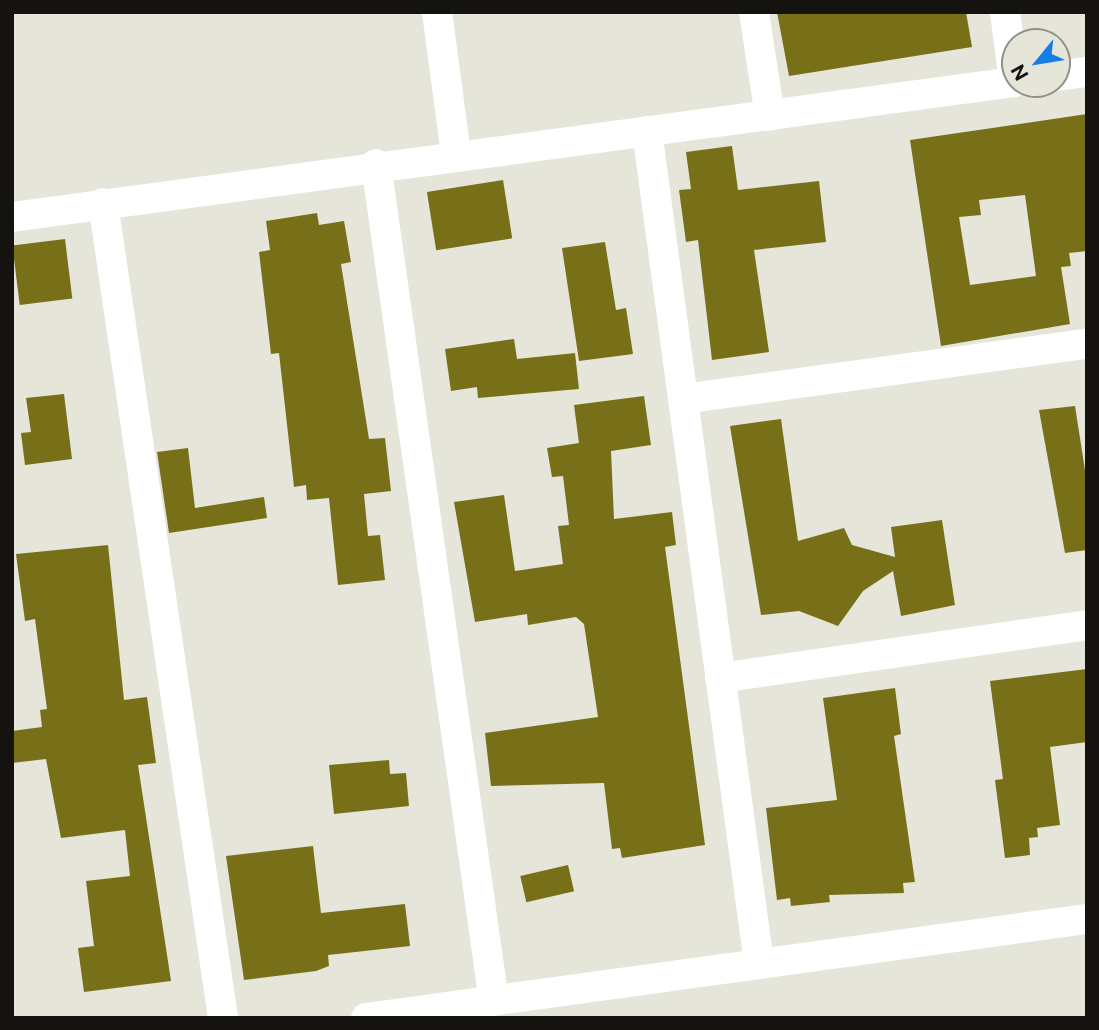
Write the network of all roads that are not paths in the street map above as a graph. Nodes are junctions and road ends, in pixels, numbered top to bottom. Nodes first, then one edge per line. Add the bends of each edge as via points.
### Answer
1 (437, 12) edge
2 (754, 12) edge
3 (1001, 84) edge
4 (770, 116) junction
5 (647, 131) junction
6 (456, 155) junction
7 (376, 164) junction
8 (103, 203) junction
9 (12, 217) edge
10 (1087, 344) edge
11 (682, 398) junction
12 (1087, 625) edge
13 (720, 678) junction
14 (1087, 919) edge
15 (759, 964) junction
16 (494, 1001) junction
17 (223, 1018) edge
18 (366, 1018) edge

1 - 6 street
2 - 4 street
3 - 4 street
4 - 5 street
5 - 6 street
5 - 11 street
6 - 7 street
7 - 8 street
7 - 16 street
8 - 9 street
8 - 17 street
10 - 11 street
11 - 13 street
12 - 13 street
13 - 15 street
14 - 15 street
15 - 16 street
16 - 18 street

